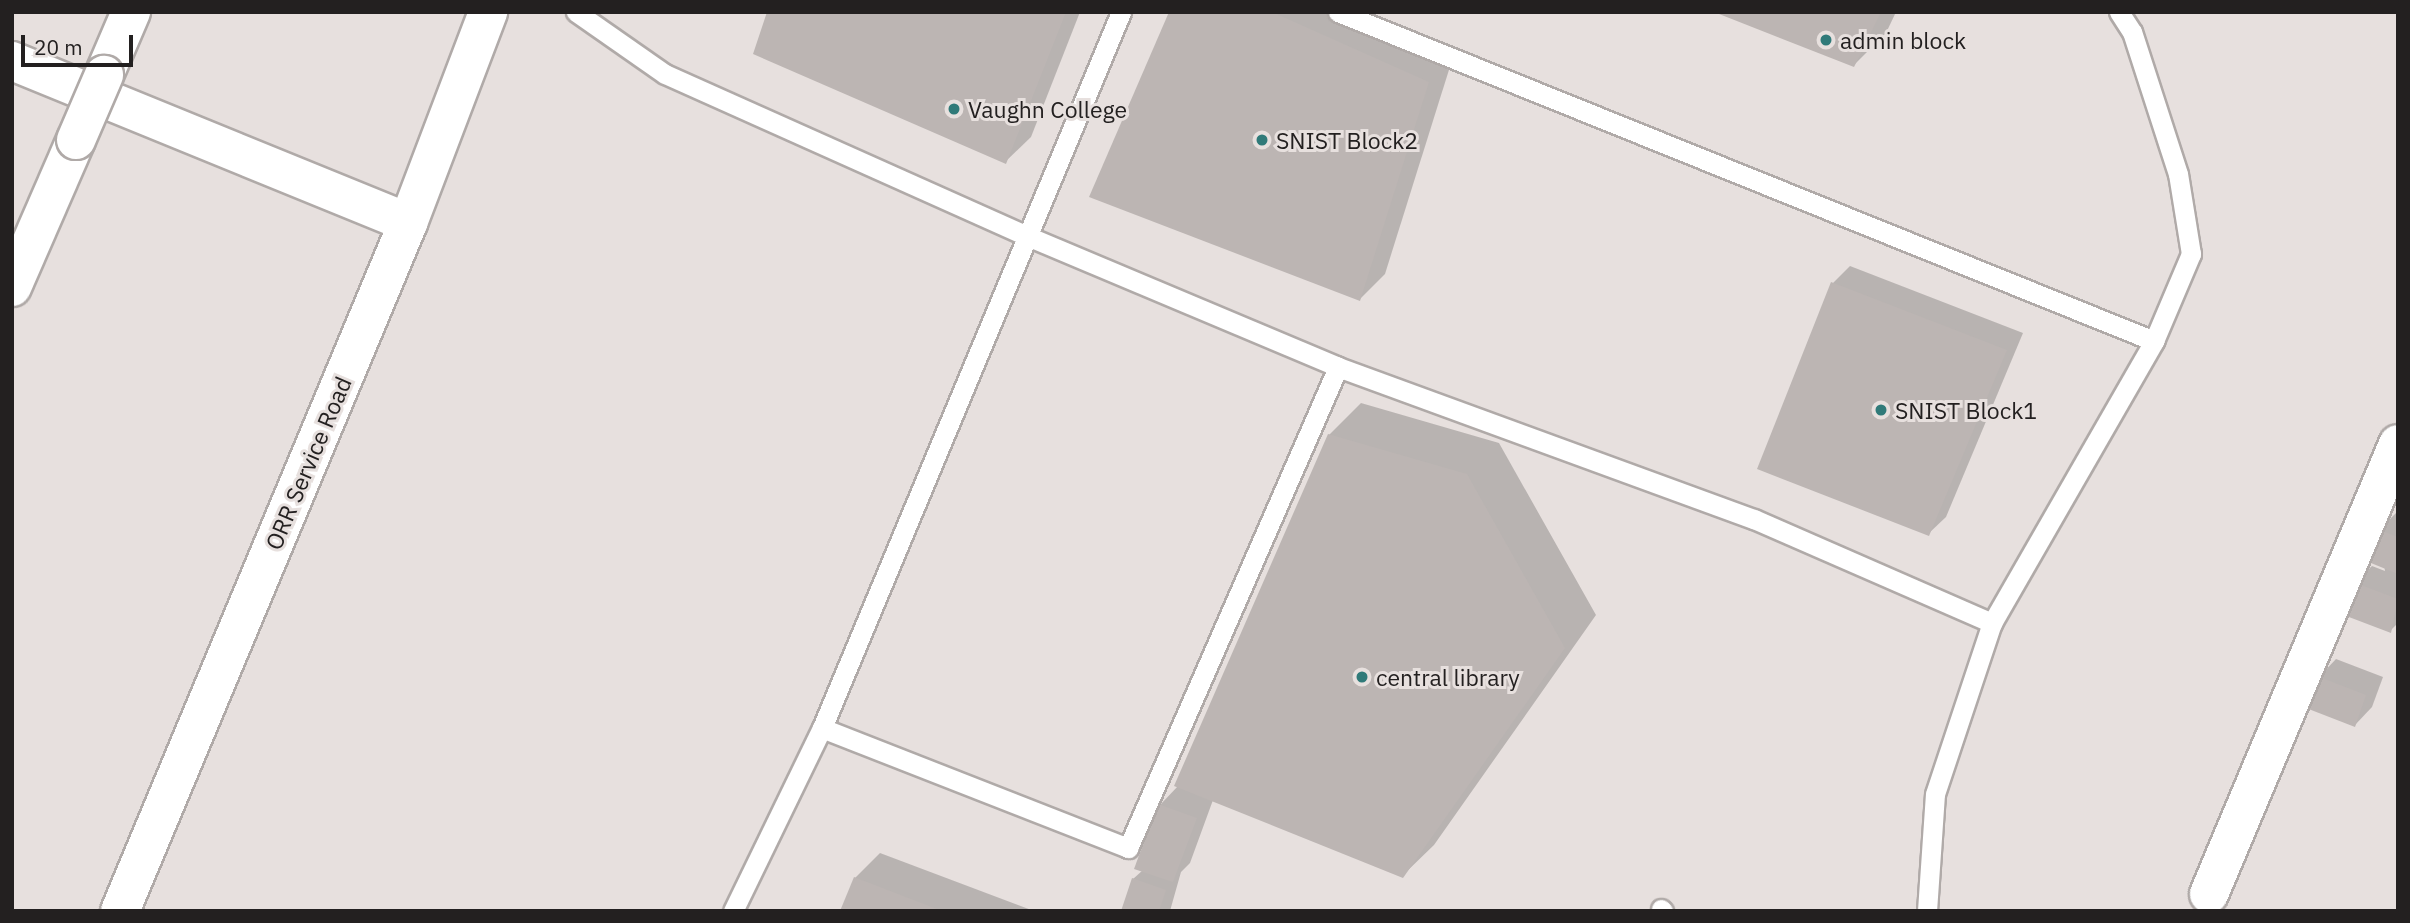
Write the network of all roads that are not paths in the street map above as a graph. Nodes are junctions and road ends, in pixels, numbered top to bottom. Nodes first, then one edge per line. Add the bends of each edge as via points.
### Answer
1 (131, 12) edge
2 (488, 12) edge
3 (576, 12) edge
4 (1121, 12) edge
5 (1338, 12) edge
6 (2119, 12) edge
7 (12, 61) edge
8 (408, 223) junction
9 (1027, 236) junction
10 (12, 287) edge
11 (2154, 341) junction
12 (1338, 367) junction
13 (2398, 443) edge
14 (2384, 516) edge
15 (1992, 623) junction
16 (822, 728) junction
17 (2209, 894) dead end
18 (120, 911) edge
19 (733, 911) edge
20 (1927, 911) edge

1 - 10 main road, bridge
2 - 8 main road, ORR Service Road
3 - 9 lane via 664,75
4 - 9 lane
5 - 11 lane
6 - 11 lane via 2132,32 2178,174 2191,254
7 - 8 main road
8 - 18 main road, ORR Service Road
9 - 12 lane
9 - 16 lane
11 - 15 lane
12 - 15 lane via 1754,519
12 - 16 lane via 1128,848
13 - 14 main road
14 - 17 main road
15 - 20 lane via 1935,794
16 - 19 lane

